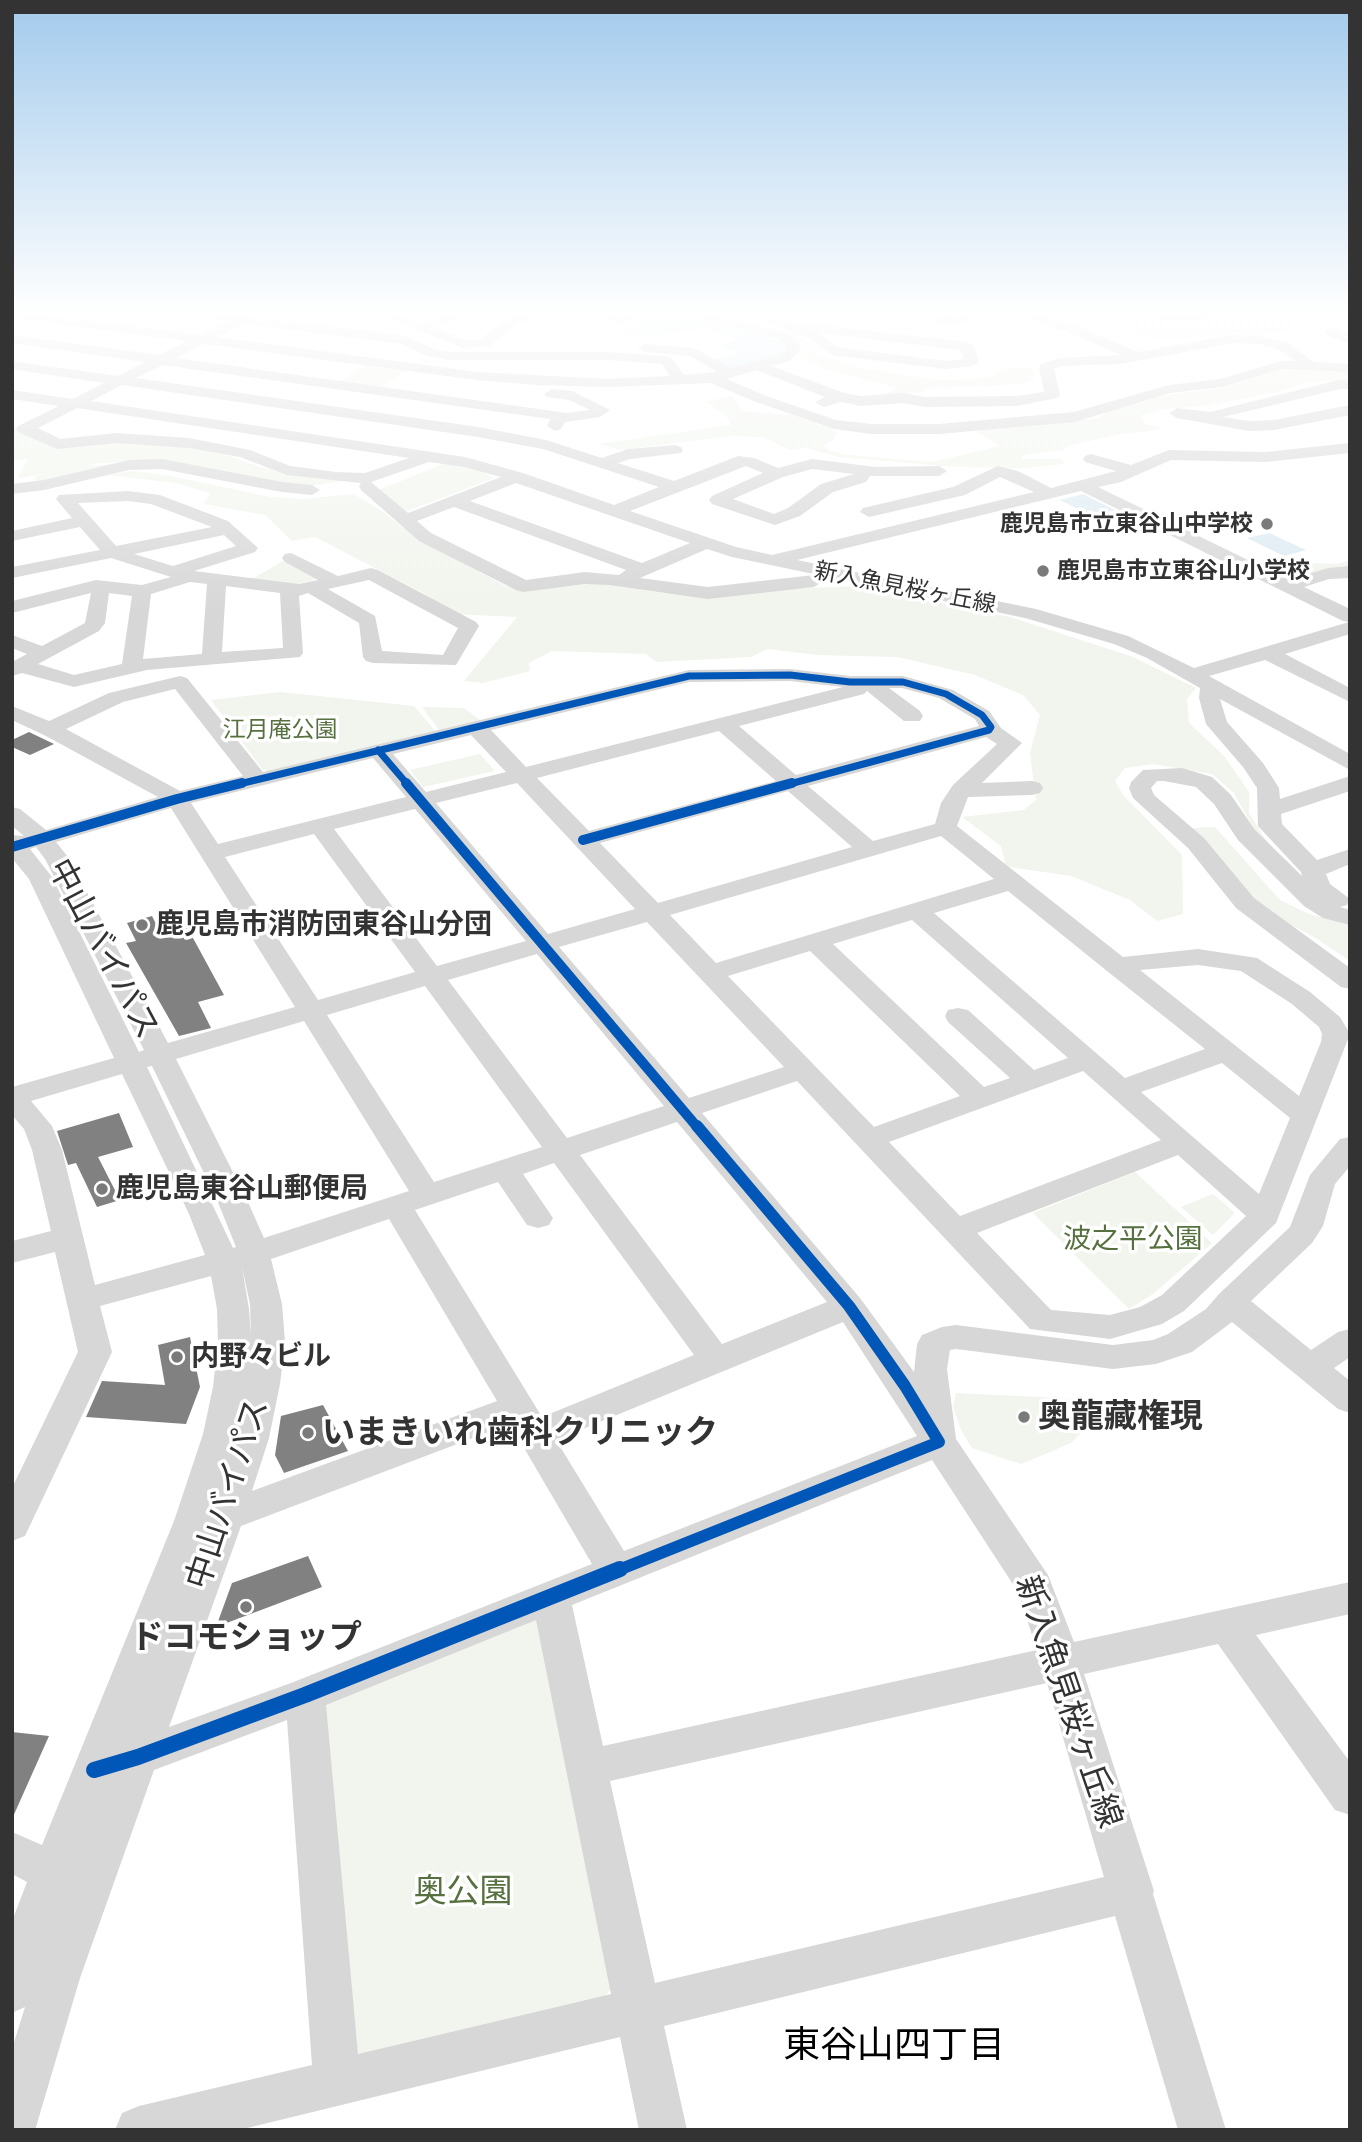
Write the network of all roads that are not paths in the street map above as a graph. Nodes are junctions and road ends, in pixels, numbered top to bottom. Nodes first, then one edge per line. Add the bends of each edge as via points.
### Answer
1 (53, 413) edge
2 (141, 413) edge
3 (279, 413) edge
4 (347, 413) edge
5 (504, 413) edge
6 (538, 413) edge
7 (597, 413) edge
8 (801, 413) edge
9 (922, 413) edge
10 (1088, 413) edge
11 (1220, 413) edge
12 (1335, 413) edge
13 (1177, 414) dead end
14 (1206, 416) junction
15 (566, 417) junction
16 (18, 427) edge
17 (926, 429) junction
18 (251, 430) junction
19 (894, 430) junction
20 (478, 432) junction
21 (1207, 438) dead end
22 (546, 444) junction
23 (891, 447) dead end
24 (1350, 448) edge
25 (218, 449) junction
26 (1211, 455) junction
27 (436, 457) junction
28 (1091, 458) dead end
29 (602, 463) junction
30 (713, 471) junction
31 (865, 471) junction
32 (939, 471) dead end
33 (1133, 471) junction
34 (777, 473) junction
35 (517, 477) junction
36 (367, 482) junction
37 (673, 486) junction
38 (1083, 486) junction
39 (12, 489) edge
40 (1050, 494) junction
41 (454, 501) junction
42 (615, 512) junction
43 (869, 512) dead end
44 (407, 519) junction
45 (85, 522) junction
46 (229, 529) junction
47 (12, 536) edge
48 (772, 540) dead end
49 (706, 543) junction
50 (728, 551) junction
51 (112, 553) junction
52 (291, 558) dead end
53 (767, 561) junction
54 (643, 570) junction
55 (1350, 572) edge
56 (12, 573) edge
57 (181, 574) junction
58 (850, 578) junction
59 (216, 580) junction
60 (619, 580) junction
61 (335, 582) junction
62 (1287, 586) junction
63 (101, 587) junction
64 (311, 587) junction
65 (289, 590) junction
66 (142, 591) junction
67 (12, 607) edge
68 (1350, 617) edge
69 (1344, 634) edge
70 (12, 641) edge
71 (42, 653) junction
72 (1268, 653) junction
73 (212, 659) junction
74 (16, 668) edge
75 (132, 668) junction
76 (1202, 680) junction
77 (881, 684) junction
78 (1350, 696) edge
79 (12, 712) edge
80 (912, 716) dead end
81 (723, 724) junction
82 (475, 726) junction
83 (48, 729) junction
84 (989, 730) junction
85 (378, 750) junction
86 (1350, 764) edge
87 (521, 775) junction
88 (257, 779) junction
89 (792, 783) junction
90 (1350, 783) edge
91 (1032, 788) dead end
92 (961, 790) junction
93 (177, 799) junction
94 (421, 800) junction
95 (1271, 810) junction
96 (12, 814) edge
97 (320, 826) junction
98 (945, 828) junction
99 (42, 840) junction
100 (583, 840) junction
101 (14, 845) edge
102 (869, 850) junction
103 (212, 853) junction
104 (1350, 856) edge
105 (1313, 870) junction
106 (1012, 882) junction
107 (1350, 906) edge
108 (917, 911) junction
109 (652, 913) junction
110 (1350, 918) edge
111 (816, 941) junction
112 (543, 944) junction
113 (1115, 965) junction
114 (710, 973) junction
115 (432, 977) junction
116 (1350, 981) edge
117 (312, 1012) junction
118 (957, 1016) dead end
119 (1225, 1052) junction
120 (146, 1060) junction
121 (1088, 1060) junction
122 (803, 1070) junction
123 (1030, 1081) junction
124 (1121, 1089) junction
125 (12, 1097) edge
126 (980, 1099) junction
127 (684, 1110) junction
128 (1305, 1115) junction
129 (868, 1139) junction
130 (1182, 1143) junction
131 (1350, 1146) edge
132 (561, 1151) junction
133 (505, 1169) junction
134 (412, 1200) junction
135 (1265, 1216) junction
136 (538, 1217) dead end
137 (955, 1230) junction
138 (67, 1238) junction
139 (12, 1252) edge
140 (239, 1258) junction
141 (82, 1300) junction
142 (1230, 1302) junction
143 (849, 1306) junction
144 (1043, 1336) junction
145 (1350, 1341) edge
146 (716, 1360) junction
147 (1310, 1367) junction
148 (1350, 1399) edge
149 (526, 1420) junction
150 (939, 1442) junction
151 (209, 1518) junction
152 (12, 1526) edge
153 (617, 1572) junction
154 (551, 1598) junction
155 (1350, 1598) edge
156 (1227, 1626) junction
157 (1059, 1663) junction
158 (305, 1695) junction
159 (138, 1757) junction
160 (586, 1769) junction
161 (94, 1770) junction
162 (1350, 1796) edge
163 (12, 1852) edge
164 (71, 1881) junction
165 (1132, 1891) junction
166 (12, 1990) edge
167 (637, 2011) junction
168 (337, 2084) junction
169 (12, 2127) edge
170 (139, 2130) edge
171 (663, 2130) edge
172 (1202, 2130) edge

1 - 16 street
2 - 18 street, 新入魚見桜ヶ丘線
3 - 18 street
4 - 20 street
5 - 20 street
6 - 15 street
7 - 15 street
8 - 19 street via 850,427
9 - 17 street
10 - 17 street via 1053,420
11 - 14 street
12 - 14 street via 1274,425 1235,425
13 - 14 street
15 - 22 street via 559,418
16 - 25 street via 57,444 130,438
17 - 19 street
18 - 25 street
18 - 27 street, 新入魚見桜ヶ丘線
19 - 23 street
20 - 22 street
20 - 27 street
21 - 26 street
22 - 29 street
24 - 26 street
25 - 36 street via 244,453 287,470
26 - 33 street via 1169,455
27 - 35 street, 新入魚見桜ヶ丘線
27 - 36 street
28 - 33 street
29 - 30 street via 645,451 672,454
29 - 37 street
30 - 34 street via 748,461
30 - 37 street
31 - 32 street
31 - 34 street via 816,464
31 - 34 street via 860,478 827,488 775,520 718,500
33 - 38 street
35 - 41 street
35 - 42 street, 新入魚見桜ヶ丘線
36 - 39 street via 325,491 296,490 144,464
36 - 44 street
37 - 42 street
38 - 40 street
38 - 62 street
40 - 43 street via 998,471 959,491
40 - 53 street
41 - 44 street
41 - 54 street
42 - 49 street, 新入魚見桜ヶ丘線
44 - 60 street via 425,537 523,586 586,578
45 - 46 street via 65,499 154,499
45 - 47 street
45 - 51 street
46 - 51 street
46 - 57 street via 249,548
48 - 50 street
49 - 50 street, 新入魚見桜ヶ丘線
49 - 54 street
50 - 53 street, 新入魚見桜ヶ丘線
51 - 56 street
51 - 57 street
52 - 61 street
53 - 58 street, 新入魚見桜ヶ丘線
54 - 60 street
55 - 62 street
57 - 59 street
57 - 66 street via 170,584
58 - 60 street via 708,593
58 - 76 street, 新入魚見桜ヶ丘線 via 1003,607 1091,631 1139,647
59 - 65 street
59 - 73 street
61 - 64 street
61 - 64 street via 371,573 469,626 449,661 373,657 368,620
62 - 68 street
63 - 66 street
63 - 67 street
63 - 71 street via 92,627
64 - 65 street
65 - 73 street via 293,653
66 - 75 street
69 - 72 street
70 - 71 street
71 - 74 street
72 - 76 street
72 - 78 street
73 - 75 street
74 - 75 street via 74,681
76 - 86 street, 新入魚見桜ヶ丘線
76 - 95 street via 1217,724 1268,788
77 - 80 street
77 - 81 street
77 - 82 street via 790,675 689,676
77 - 84 street via 911,684 946,694 982,715 990,723
79 - 83 street
81 - 87 street
81 - 89 street
82 - 85 street
82 - 87 street
83 - 88 street via 116,697 180,682
83 - 93 street
84 - 89 street
84 - 92 street via 1011,743
85 - 88 street
85 - 94 street
87 - 94 street
87 - 100 street
88 - 93 street
89 - 100 street
89 - 102 street
90 - 95 street
91 - 92 street
92 - 98 street
93 - 99 street
93 - 103 street
94 - 97 street
94 - 112 street
95 - 105 street via 1270,826
96 - 99 street, 中山バイパス
97 - 103 street
97 - 115 street
98 - 102 street
98 - 106 street
99 - 101 street
99 - 120 street, 中山バイパス via 56,857
100 - 109 street
101 - 120 street, 中山バイパス via 40,877
102 - 109 street
103 - 117 street
104 - 105 street
105 - 107 street via 1321,889
106 - 108 street
106 - 113 street
108 - 111 street
108 - 121 street
109 - 112 street
109 - 114 street
110 - 116 street via 1313,901 1246,835 1223,800 1204,782 1164,774 1151,775 1142,782 1144,798 1196,844 1245,903
111 - 114 street
111 - 126 street
112 - 115 street
112 - 127 street
113 - 119 street
113 - 128 street via 1198,957 1248,964 1301,998 1336,1034
114 - 122 street
115 - 117 street
115 - 132 street
117 - 120 street
117 - 134 street
118 - 123 street
119 - 124 street
119 - 128 street
120 - 125 street
120 - 140 street, 中山バイパス via 232,1200
121 - 123 street
121 - 124 street
122 - 127 street
122 - 129 street
123 - 126 street
124 - 130 street
125 - 138 street via 37,1126 47,1150
126 - 129 street
127 - 132 street
127 - 143 street
128 - 135 street
129 - 137 street
130 - 135 street
130 - 137 street
131 - 142 street, 新入魚見桜ヶ丘線 via 1321,1182 1308,1226
132 - 133 street
132 - 146 street
133 - 134 street
133 - 136 street
134 - 140 street
134 - 149 street
135 - 144 street via 1173,1303 1150,1317
137 - 144 street
138 - 139 street
138 - 141 street
140 - 141 street
140 - 151 street, 中山バイパス via 230,1387
141 - 152 street via 95,1352
142 - 144 street, 新入魚見桜ヶ丘線 via 1218,1317 1180,1343 1156,1352 1113,1357
142 - 147 street
143 - 146 street
143 - 150 street
144 - 150 street, 新入魚見桜ヶ丘線 via 956,1337 934,1343 930,1369
145 - 147 street
146 - 149 street
147 - 148 street
149 - 151 street
149 - 153 street
150 - 153 street
150 - 157 street, 新入魚見桜ヶ丘線 via 1035,1586
151 - 159 street, 中山バイパス
151 - 161 street, 中山バイパス
153 - 154 street
154 - 158 street
154 - 160 street
155 - 156 street
156 - 157 street
156 - 162 street
157 - 160 street
157 - 165 street, 新入魚見桜ヶ丘線
158 - 159 street
158 - 168 street
159 - 161 street
159 - 164 street, 中山バイパス
160 - 167 street
161 - 164 street, 中山バイパス
163 - 164 street
164 - 166 street, 中山バイパス
164 - 169 street, 中山バイパス via 57,1978
165 - 167 street
165 - 172 street, 新入魚見桜ヶ丘線
167 - 168 street
167 - 171 street
168 - 170 street

